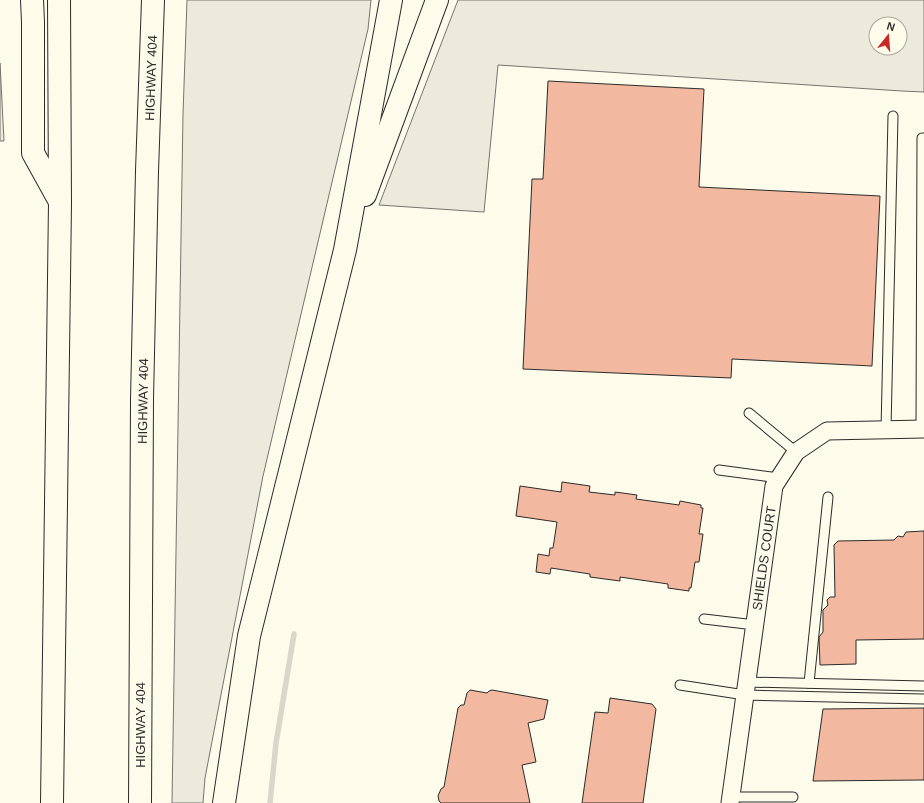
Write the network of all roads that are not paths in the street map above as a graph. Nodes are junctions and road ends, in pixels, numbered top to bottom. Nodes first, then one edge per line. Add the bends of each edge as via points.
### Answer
1 (32, 0) edge
2 (59, 0) edge
3 (153, 0) edge
4 (391, 0) edge
5 (437, 0) edge
6 (893, 116) dead end
7 (924, 138) edge
8 (60, 202) junction
9 (345, 250) junction
10 (749, 413) dead end
11 (922, 429) edge
12 (886, 430) junction
13 (796, 452) junction
14 (719, 470) dead end
15 (779, 478) junction
16 (828, 497) dead end
17 (704, 619) dead end
18 (755, 625) junction
19 (808, 684) junction
20 (680, 685) dead end
21 (924, 686) edge
22 (746, 689) junction
23 (924, 699) edge
24 (793, 798) dead end
25 (730, 800) edge
26 (52, 803) edge
27 (140, 803) edge
28 (224, 803) edge

1 - 8 highway via 33,153
2 - 8 highway
3 - 27 highway, HIGHWAY 404 via 142,400
4 - 9 highway
5 - 9 highway
6 - 12 lane
7 - 11 lane
8 - 26 highway
9 - 28 highway via 250,636
10 - 13 lane
11 - 12 street, SHIELDS COURT
12 - 13 street, SHIELDS COURT via 828,431
13 - 15 street, SHIELDS COURT
14 - 15 lane
15 - 18 street, SHIELDS COURT via 774,486
16 - 19 lane
17 - 18 lane
18 - 22 street, SHIELDS COURT
19 - 21 lane
19 - 22 lane
20 - 22 lane
22 - 23 lane
22 - 25 street, SHIELDS COURT
24 - 25 lane

